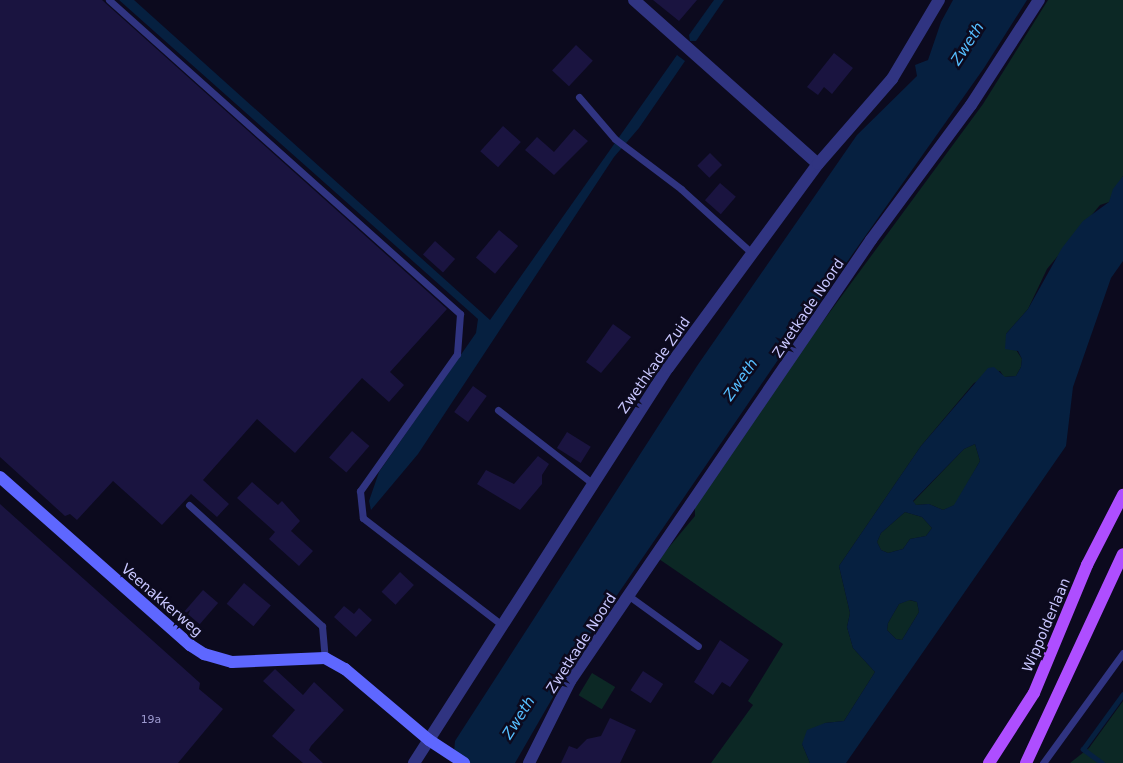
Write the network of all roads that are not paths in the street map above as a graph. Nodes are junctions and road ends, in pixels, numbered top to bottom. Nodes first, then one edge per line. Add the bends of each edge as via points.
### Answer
1 (109, 0) edge
2 (634, 0) edge
3 (939, 0) edge
4 (1039, 0) edge
5 (579, 97) dead end
6 (818, 164) junction
7 (753, 254) junction
8 (498, 410) dead end
9 (0, 477) edge
10 (592, 483) junction
11 (1123, 495) edge
12 (189, 505) dead end
13 (1123, 554) edge
14 (629, 596) junction
15 (502, 624) junction
16 (698, 646) dead end
17 (1123, 653) edge
18 (325, 658) junction
19 (429, 740) junction
20 (414, 763) edge
21 (464, 763) edge
22 (529, 763) edge
23 (989, 763) edge
24 (1026, 763) edge
25 (1044, 763) edge

1 - 15 lane via 460,314 457,354 360,491 362,509 364,518
2 - 6 street
3 - 6 street, Zwethkade Zuid via 892,79
4 - 14 street, Zwetkade Noord via 971,105 871,240
5 - 7 lane via 626,149 682,188
6 - 7 street, Zwethkade Zuid
7 - 10 street, Zwethkade Zuid via 668,368
8 - 10 lane
9 - 18 street, Veenakkerweg via 190,646 204,654 232,662
10 - 15 street, Zwethkade Zuid
11 - 23 main road, Wippolderlaan via 1087,565 1034,693
12 - 18 lane via 322,626
13 - 24 main road
14 - 16 lane
14 - 22 street, Zwetkade Noord via 570,681
15 - 19 street, Zwethkade Zuid
17 - 25 lane
18 - 19 street via 345,668
19 - 20 street, Zwethkade Zuid
19 - 21 street

